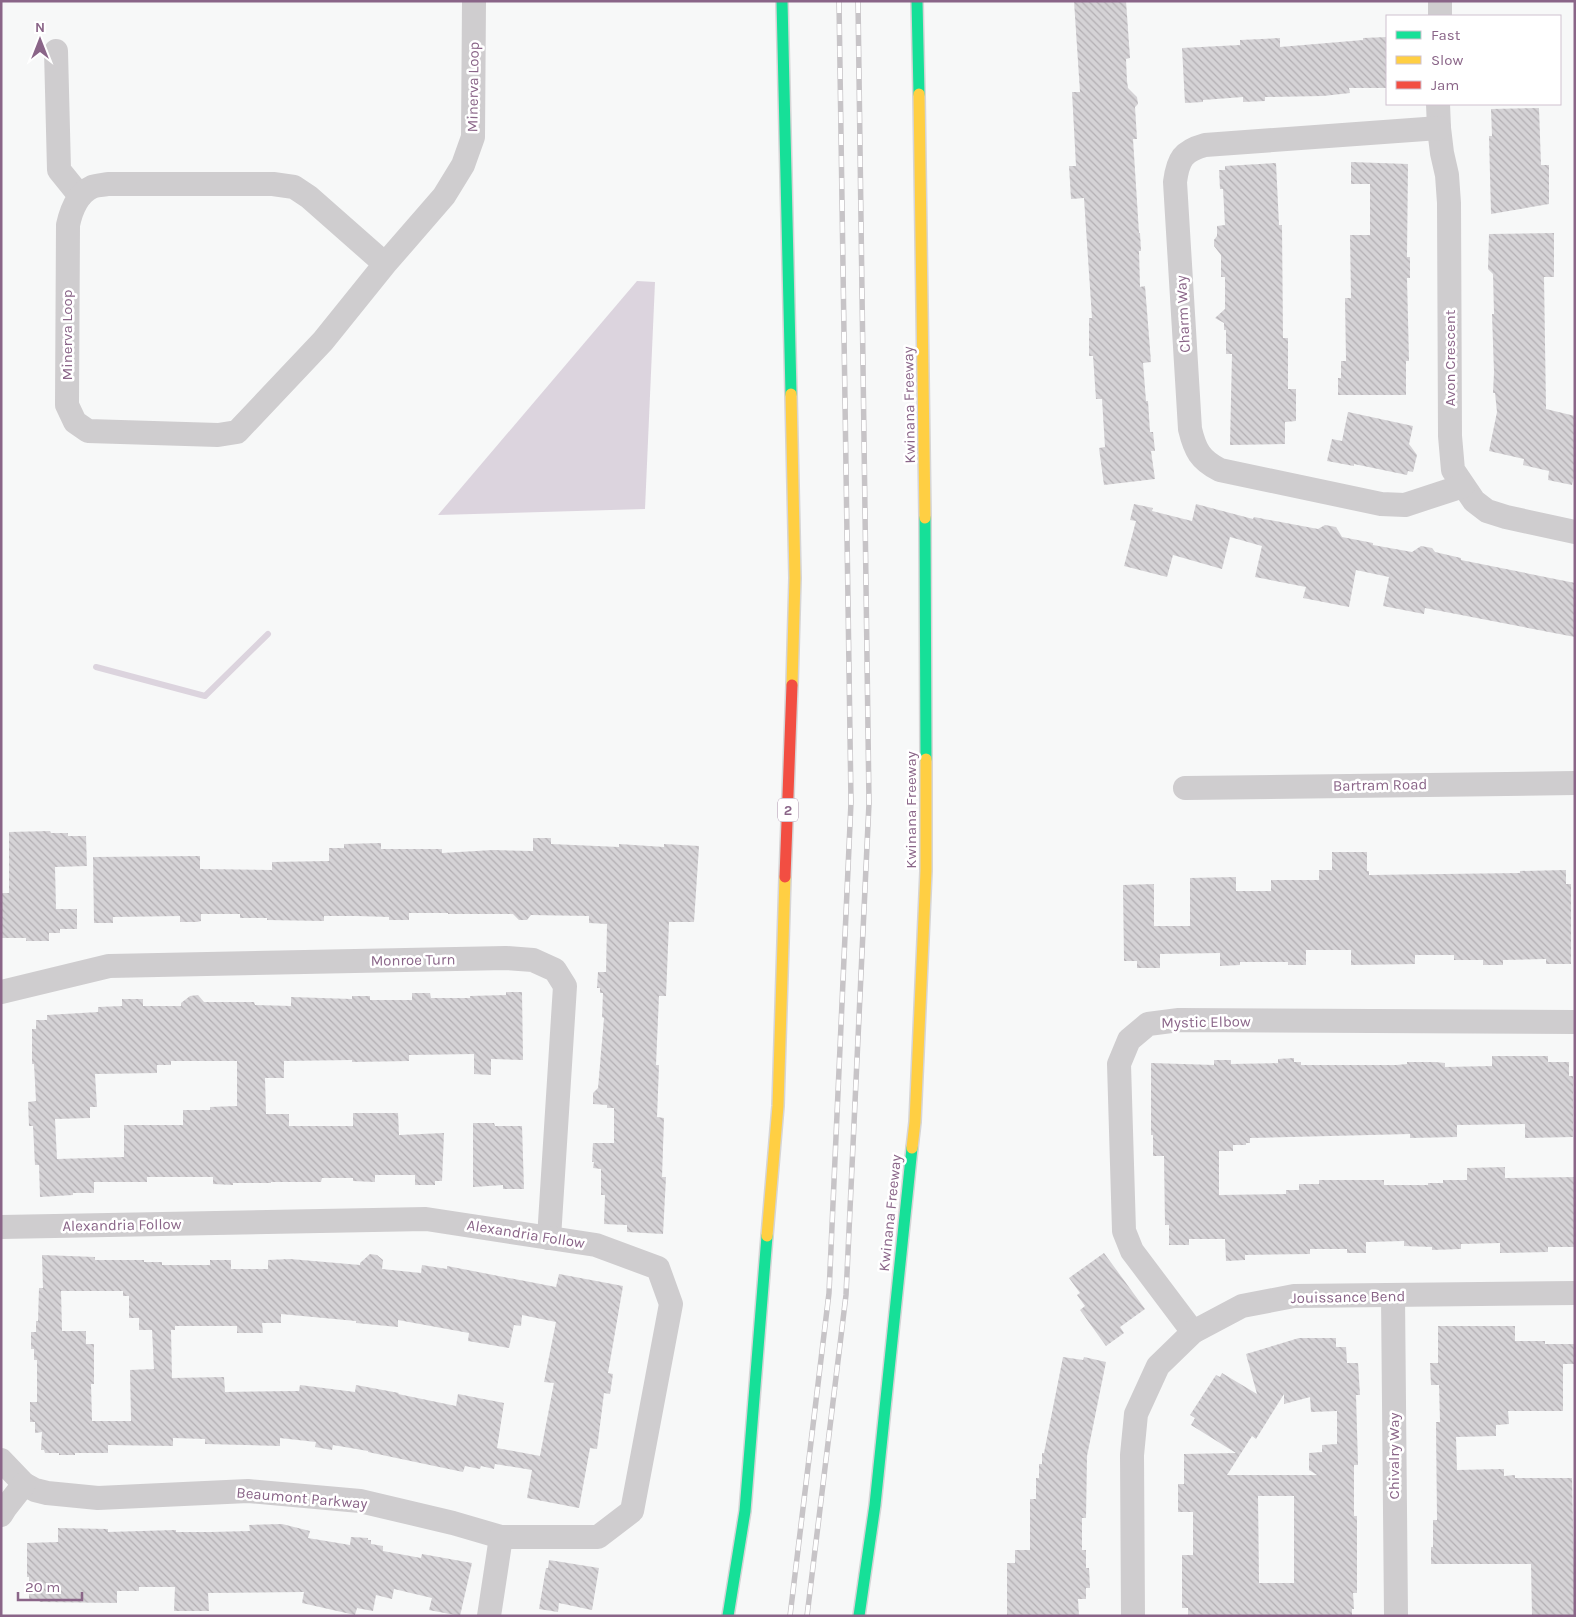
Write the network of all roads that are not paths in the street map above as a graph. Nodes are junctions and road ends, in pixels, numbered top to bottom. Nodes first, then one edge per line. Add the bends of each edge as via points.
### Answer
1 (474, 1) edge
2 (782, 1) edge
3 (917, 1) edge
4 (1440, 1) edge
5 (1440, 15) edge
6 (56, 50) dead end
7 (1438, 105) edge
8 (1438, 128) junction
9 (80, 196) junction
10 (384, 264) junction
11 (1463, 486) junction
12 (1575, 532) edge
13 (1575, 783) edge
14 (1185, 788) dead end
15 (1, 992) edge
16 (1575, 1022) edge
17 (1, 1227) edge
18 (549, 1238) junction
19 (1575, 1294) edge
20 (1393, 1296) junction
21 (1193, 1332) junction
22 (1, 1460) edge
23 (24, 1484) junction
24 (1, 1515) edge
25 (501, 1537) junction
26 (489, 1616) edge
27 (728, 1616) edge
28 (859, 1616) edge
29 (1133, 1616) edge
30 (1396, 1616) edge

1 - 10 street, Minerva Loop via 473,138 463,165 444,196
2 - 27 highway, 2 via 795,578 778,1106 745,1510
3 - 28 highway, Kwinana Freeway via 927,610 926,871 915,1122 875,1505
4 - 5 street
6 - 9 street via 58,170
7 - 8 street, Avon Crescent
8 - 11 street, Avon Crescent via 1449,203 1451,455 1454,470
8 - 11 street, Charm Way via 1205,144 1181,159 1176,182 1190,429 1199,454 1220,470 1381,504 1405,505
9 - 10 street via 92,187 108,184 273,184 294,187
9 - 10 street, Minerva Loop via 71,210 68,225 67,406 75,422 88,431 218,435 237,432 323,341
11 - 12 street, Avon Crescent via 1487,511
13 - 14 street, Bartram Road
15 - 18 street, Monroe Turn via 109,966 506,958 532,960 555,970 565,986
16 - 21 street, Mystic Elbow via 1179,1020 1148,1024 1129,1040 1119,1064 1124,1230 1132,1251
17 - 18 street, Alexandria Follow via 426,1219
18 - 25 street, Alexandria Follow via 596,1245 658,1268 671,1304 632,1511 598,1537
19 - 20 street, Jouissance Bend
20 - 21 street, Jouissance Bend via 1294,1296 1242,1306
20 - 30 street, Chivalry Way
21 - 29 street, Jouissance Bend via 1158,1366 1136,1414 1132,1455
22 - 23 street, Beaumont Parkway
23 - 24 street
23 - 25 street, Beaumont Parkway via 47,1493 98,1498 248,1491 360,1501
25 - 26 street

